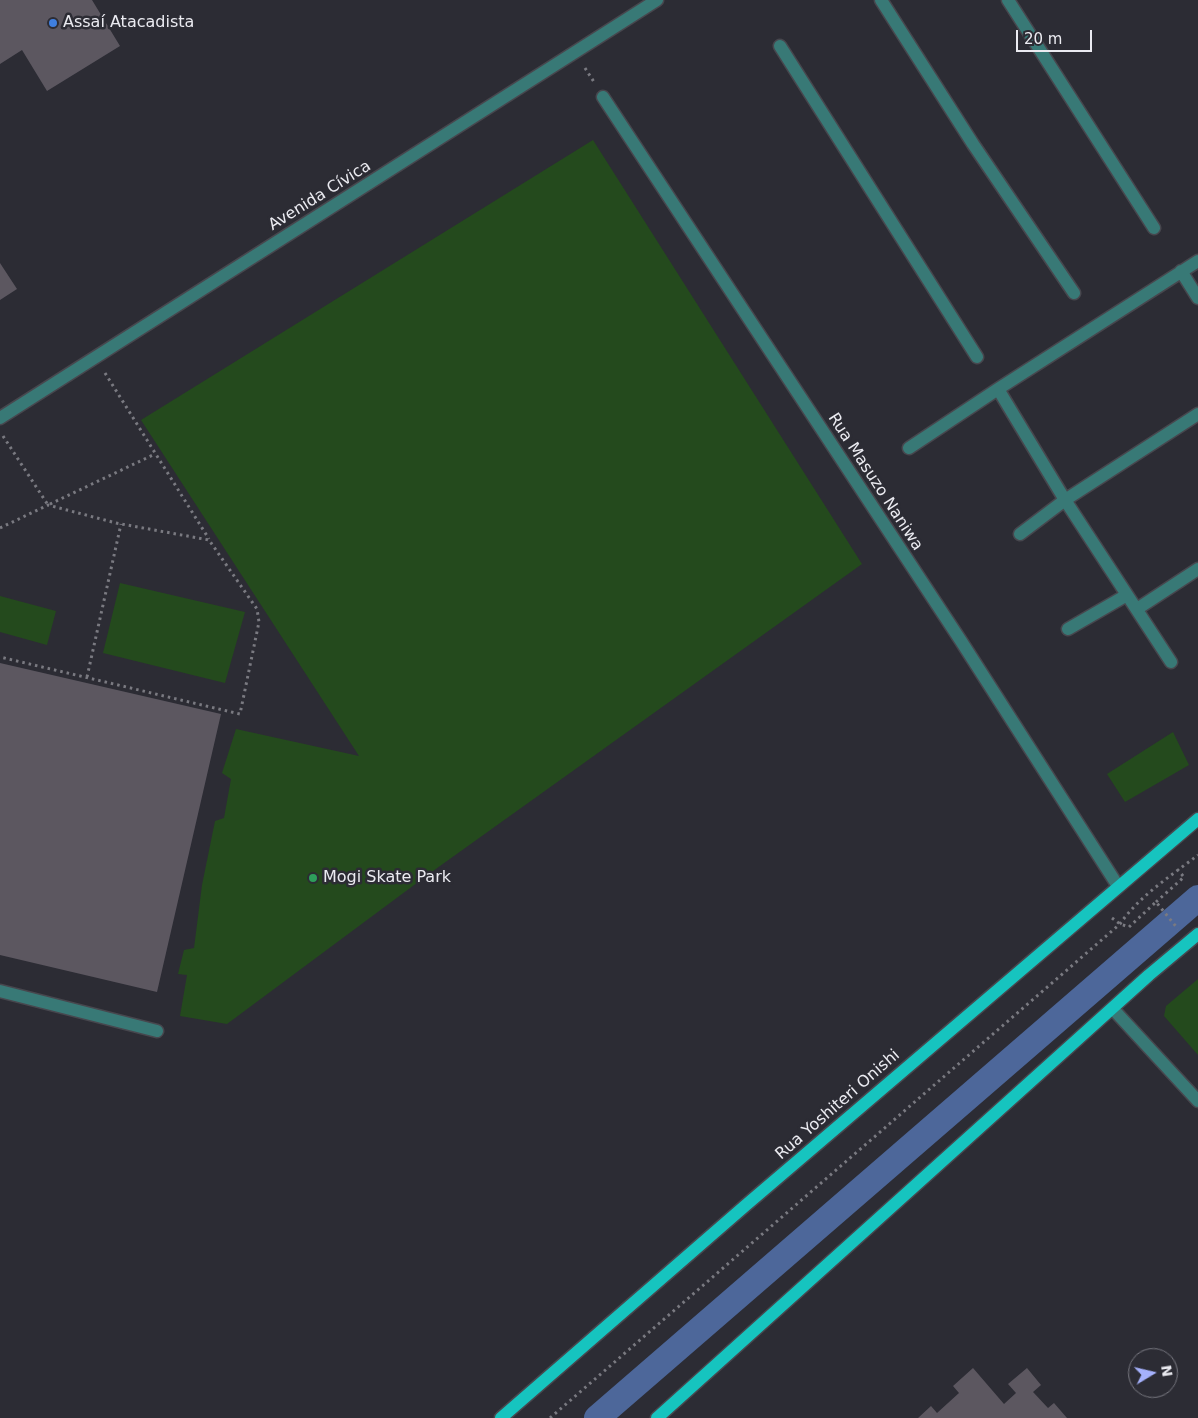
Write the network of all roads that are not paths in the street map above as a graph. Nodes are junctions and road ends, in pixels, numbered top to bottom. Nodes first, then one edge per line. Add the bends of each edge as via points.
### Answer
1 (657, 0) edge
2 (881, 0) edge
3 (1008, 0) edge
4 (643, 4) edge
5 (780, 46) dead end
6 (603, 97) road end
7 (1154, 228) dead end
8 (1198, 261) edge
9 (1182, 272) junction
10 (1074, 294) dead end
11 (1198, 298) edge
12 (977, 357) dead end
13 (998, 389) junction
14 (1198, 414) edge
15 (0, 418) edge
16 (909, 448) dead end
17 (1065, 500) junction
18 (1020, 534) dead end
19 (1198, 569) edge
20 (1126, 595) junction
21 (1137, 610) junction
22 (1068, 630) dead end
23 (1171, 662) dead end
24 (1198, 819) edge
25 (1118, 886) junction
26 (1198, 934) edge
27 (0, 991) edge
28 (1113, 1009) junction
29 (157, 1031) dead end
30 (1198, 1101) edge
31 (501, 1418) edge
32 (657, 1418) edge

1 - 4 street, Avenida Cívica
2 - 10 street
3 - 7 street
4 - 15 street, Avenida Cívica via 576,53
5 - 12 street
6 - 25 street, Rua Masuzo Naniwa
8 - 9 street
9 - 11 street
9 - 13 street
13 - 16 street
13 - 17 street
14 - 17 street
17 - 18 street
17 - 20 street
19 - 21 street
20 - 21 street
20 - 22 street
21 - 23 street
24 - 25 main road, Rua Yoshiteri Onishi
25 - 31 main road, Rua Yoshiteri Onishi
26 - 28 main road
27 - 29 street
28 - 30 street
28 - 32 main road

